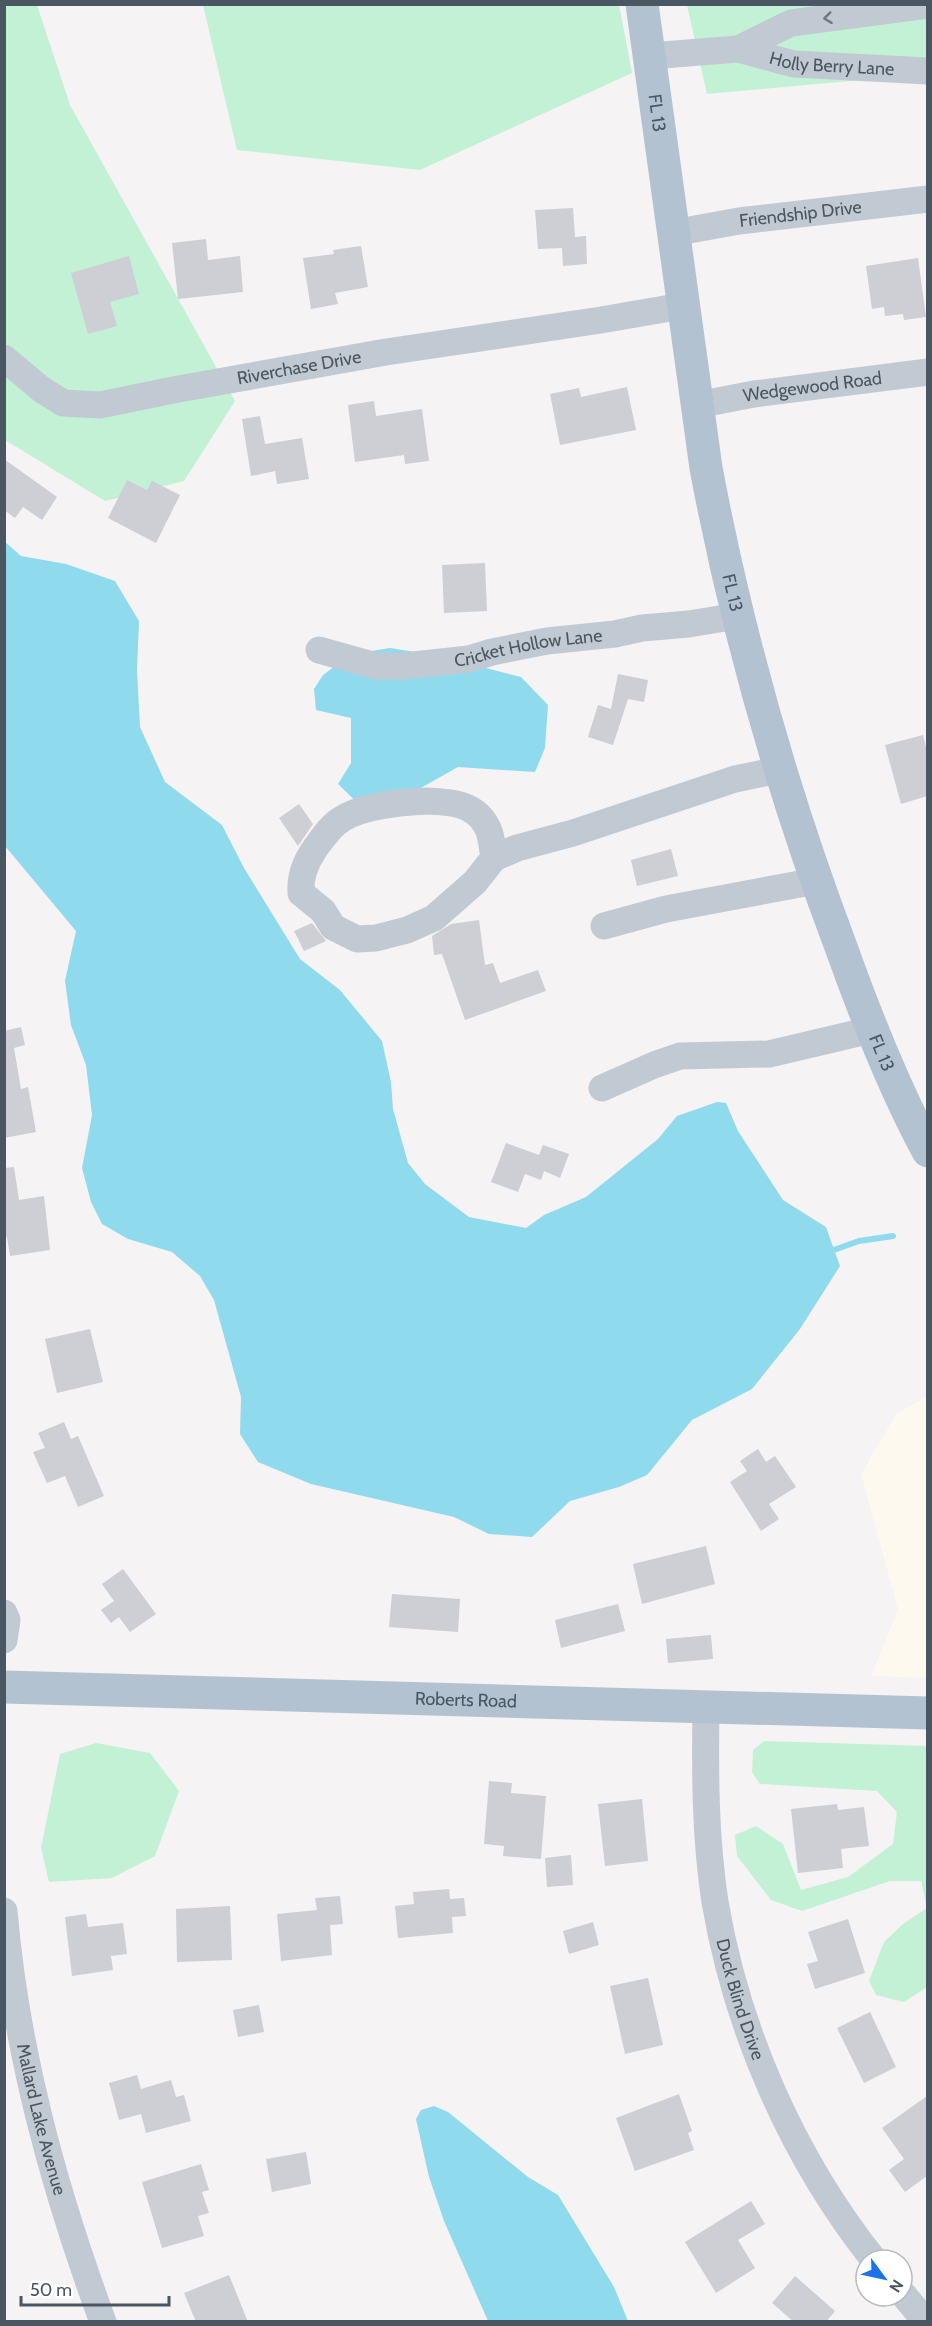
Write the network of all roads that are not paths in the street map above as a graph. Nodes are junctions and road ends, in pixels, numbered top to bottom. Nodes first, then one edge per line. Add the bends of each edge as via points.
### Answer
1 (642, 4) edge
2 (927, 5) edge
3 (738, 49) junction
4 (650, 56) junction
5 (927, 71) edge
6 (927, 199) edge
7 (673, 233) junction
8 (682, 306) junction
9 (4, 358) edge
10 (927, 372) edge
11 (697, 405) junction
12 (738, 616) junction
13 (319, 650) dead end
14 (779, 770) junction
15 (494, 858) junction
16 (816, 881) junction
17 (604, 926) dead end
18 (872, 1030) junction
19 (602, 1089) dead end
20 (927, 1152) edge
21 (4, 1613) edge
22 (4, 1640) edge
23 (4, 1687) edge
24 (705, 1707) junction
25 (927, 1713) edge
26 (4, 1911) edge
27 (864, 2248) edge
28 (914, 2308) edge
29 (103, 2322) edge
30 (926, 2322) edge

1 - 4 main road, FL 13
2 -> 3 street, Holly Berry Lane via 791,23
3 - 4 street, Holly Berry Lane
3 - 5 street, Holly Berry Lane via 794,64
4 - 7 main road, FL 13
6 - 7 street, Friendship Drive via 739,221
7 - 8 main road, FL 13
8 - 9 street, Riverchase Drive via 386,352 100,405 63,403
8 - 11 main road, FL 13
10 - 11 street, Wedgewood Road
11 - 12 main road, FL 13 via 719,538
12 - 13 street, Cricket Hollow Lane via 547,641 469,659 404,666 376,666
12 - 14 main road, FL 13
14 - 15 street via 702,789
14 - 16 main road, FL 13
15 - 15 street via 475,882 434,918 376,938 357,939 333,927 301,893 300,881 327,832 342,819 364,810 409,802 451,802 475,811 488,826
16 - 17 street via 666,909
16 - 18 main road, FL 13
18 - 19 street via 769,1054 680,1056
18 - 20 main road, FL 13
21 - 22 street
23 - 24 main road, Roberts Road
24 - 25 main road, Roberts Road
24 - 27 street, Duck Blind Drive via 707,1831 726,1956 774,2097 810,2165
26 - 29 street, Mallard Lake Avenue via 16,2006 33,2094 52,2171
28 - 30 street

